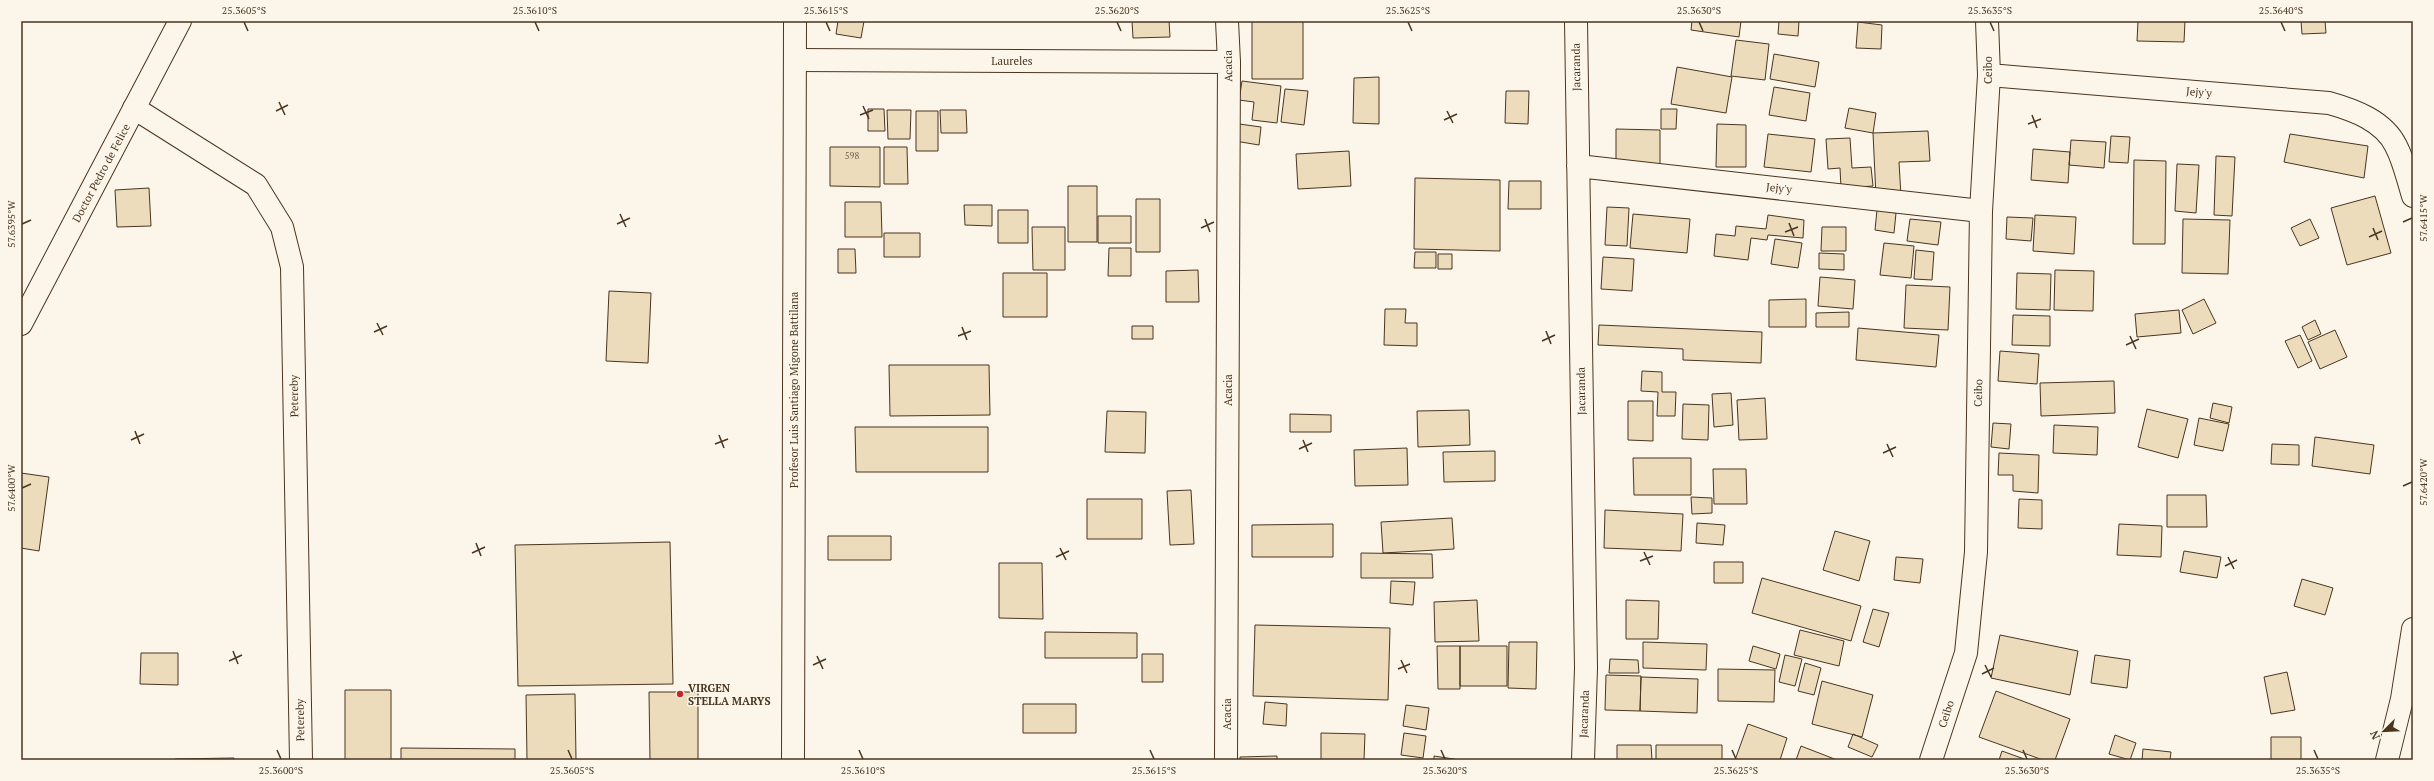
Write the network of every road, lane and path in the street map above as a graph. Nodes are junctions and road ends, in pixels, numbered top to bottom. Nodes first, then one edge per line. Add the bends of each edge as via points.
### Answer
1 (180, 21) edge
2 (794, 21) edge
3 (1227, 21) edge
4 (1576, 21) edge
5 (1987, 21) edge
6 (795, 60) junction
7 (1229, 62) junction
8 (1989, 75) junction
9 (134, 108) junction
10 (1578, 166) junction
11 (2413, 196) edge
12 (1981, 211) junction
13 (21, 324) edge
14 (2413, 629) edge
15 (301, 760) edge
16 (793, 760) edge
17 (1226, 760) edge
18 (1583, 760) edge
19 (1931, 760) edge
20 (2387, 760) edge

1 - 9 street, Doctor Pedro de Felice
2 - 6 street, Profesor Luis Santiago Migone Battilana
3 - 7 street, Acacia
4 - 10 street, Jacaranda
5 - 8 street, Ceibo
6 - 7 street, Laureles
6 - 16 street, Profesor Luis Santiago Migone Battilana
7 - 17 street, Acacia
8 - 11 street, Jejy'y via 2329,103 2353,110 2377,124 2396,145
8 - 12 street, Ceibo
9 - 13 street, Doctor Pedro de Felice
9 - 15 street, Petereby via 256,185 282,227 292,267
10 - 12 street, Jejy'y
10 - 18 street, Jacaranda via 1586,668
12 - 19 street, Ceibo via 1975,560 1966,653
14 - 20 street via 2402,699

